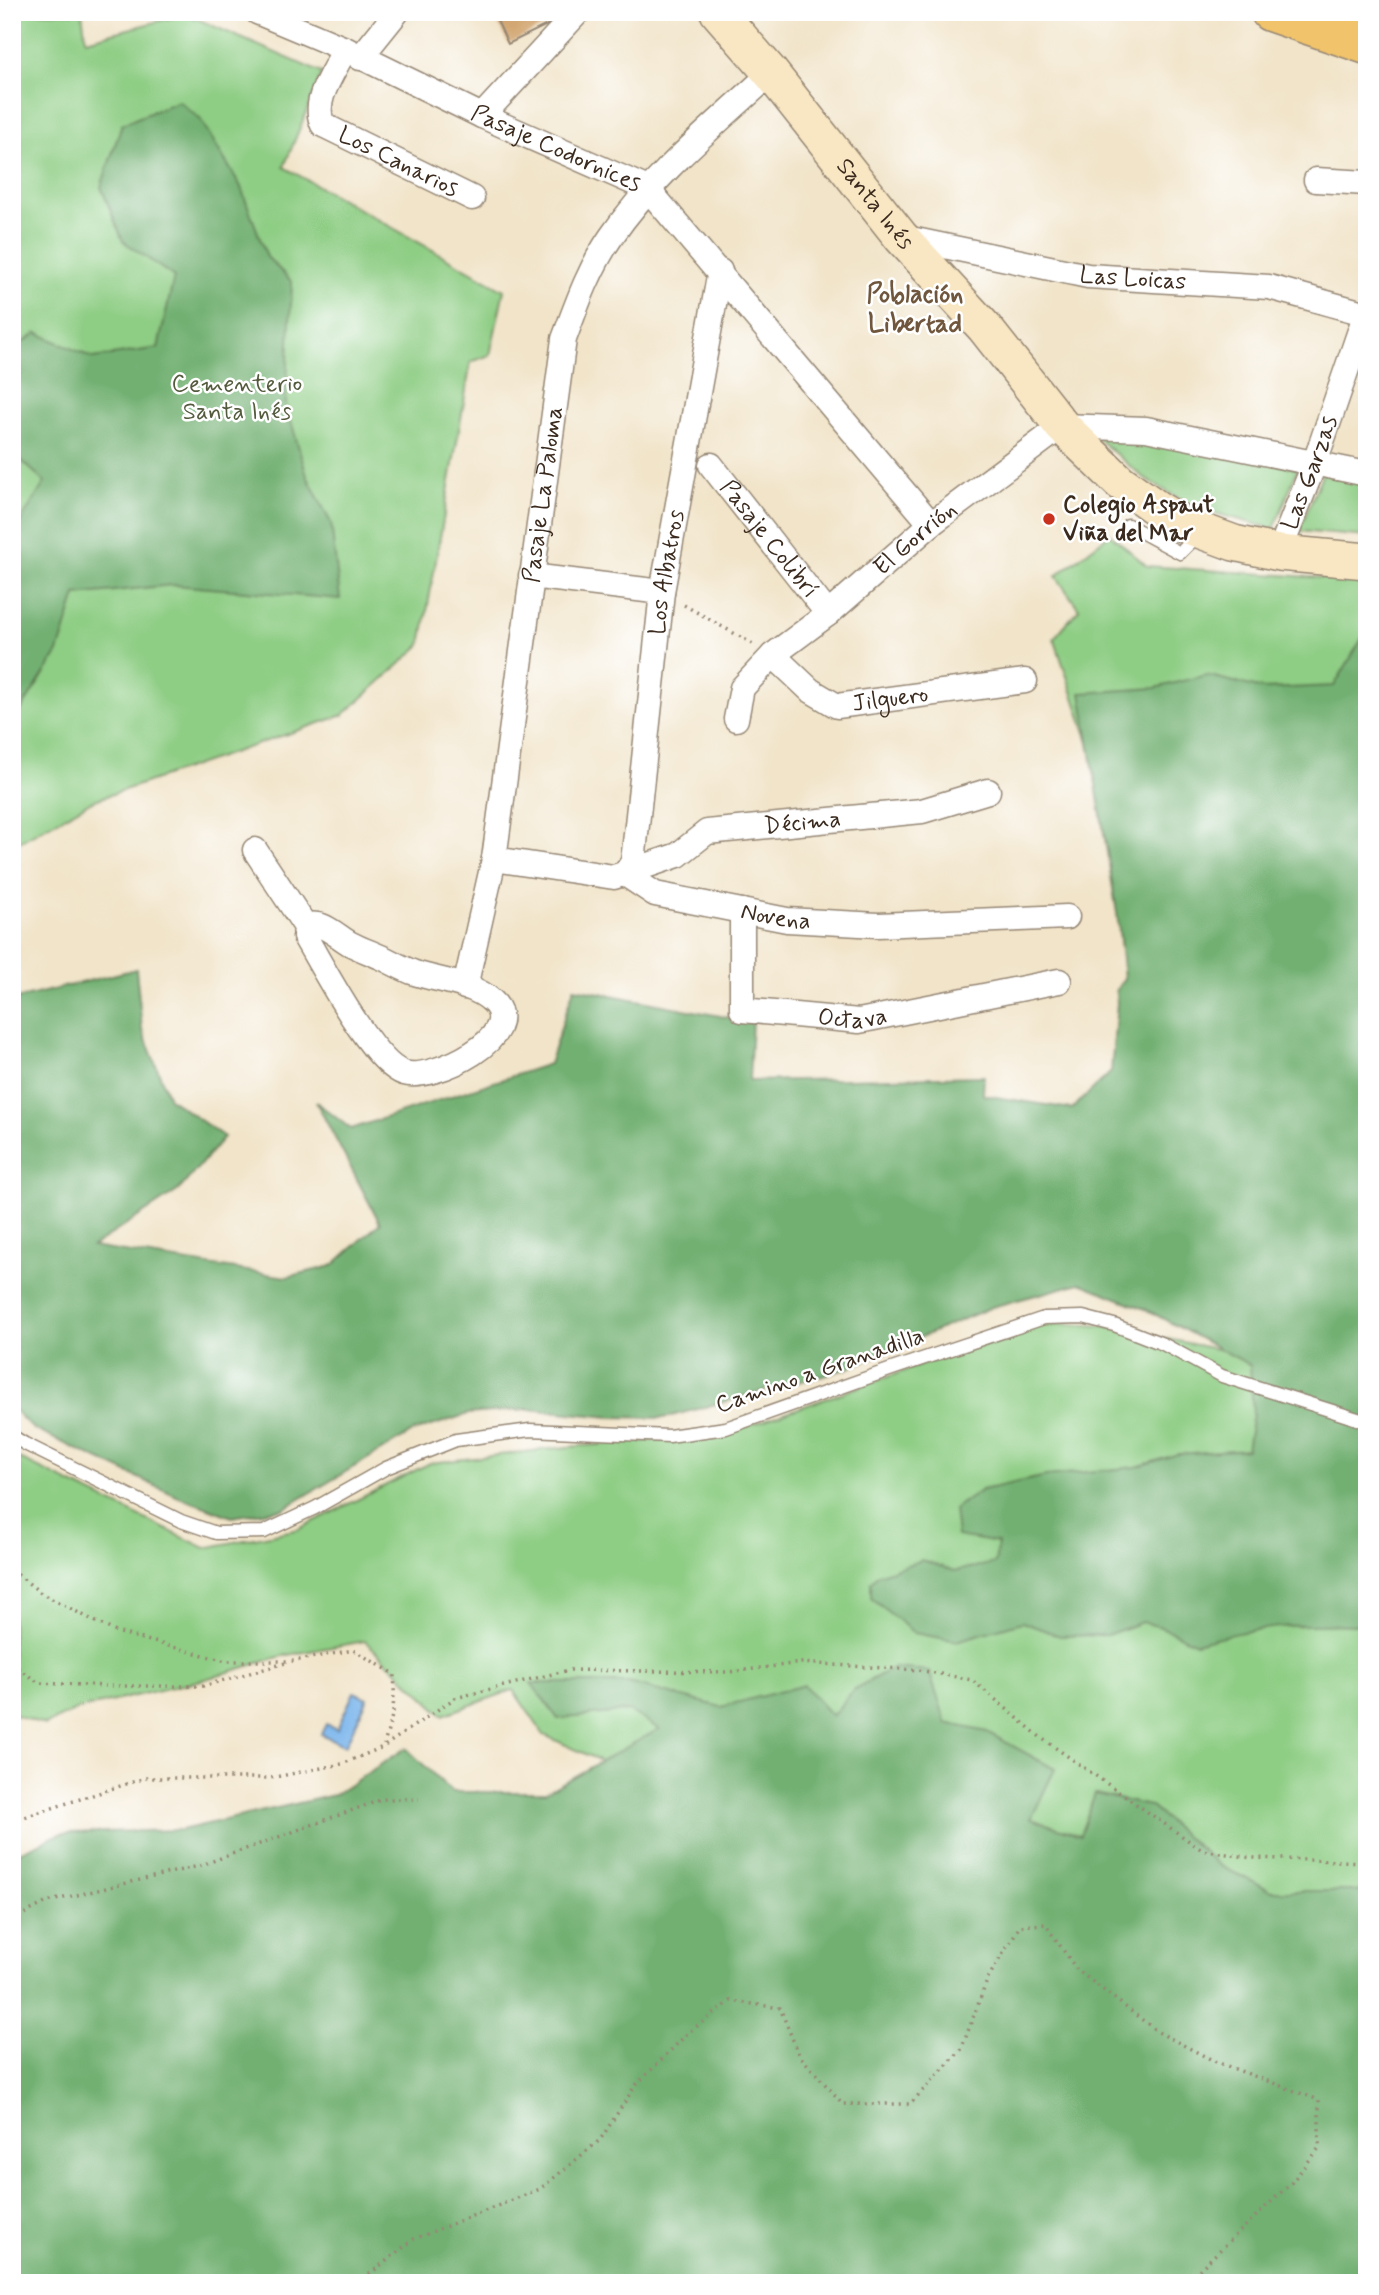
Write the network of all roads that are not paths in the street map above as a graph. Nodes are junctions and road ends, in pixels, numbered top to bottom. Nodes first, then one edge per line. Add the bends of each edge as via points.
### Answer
1 (257, 12) edge
2 (397, 12) edge
3 (578, 12) edge
4 (718, 12) edge
5 (1270, 12) edge
6 (1357, 12) edge
7 (1367, 15) edge
8 (1367, 45) edge
9 (352, 53) junction
10 (771, 73) junction
11 (482, 116) junction
12 (1316, 180) dead end
13 (1367, 183) edge
14 (648, 188) junction
15 (472, 198) dead end
16 (901, 237) junction
17 (720, 271) junction
18 (1366, 314) edge
19 (1062, 426) junction
20 (1315, 462) junction
21 (711, 465) dead end
22 (1367, 474) edge
23 (931, 524) junction
24 (1128, 525) dead end
25 (1201, 532) junction
26 (1279, 553) junction
27 (1367, 561) edge
28 (531, 576) junction
29 (662, 592) junction
30 (828, 614) junction
31 (773, 655) junction
32 (1025, 681) dead end
33 (737, 719) dead end
34 (988, 791) dead end
35 (255, 850) dead end
36 (494, 859) junction
37 (625, 874) junction
38 (741, 911) junction
39 (1067, 917) dead end
40 (306, 927) junction
41 (1059, 981) dead end
42 (465, 987) junction
43 (1367, 1422) edge
44 (12, 1436) edge

1 - 9 street, Pasaje Codornices
2 - 9 street, Los Canarios
3 - 11 street
4 - 10 main road, Santa Inés
5 - 8 main road
6 - 7 main road
9 - 11 street, Pasaje Codornices
9 - 15 street, Los Canarios via 318,104 323,125
10 - 14 street, Pasaje La Paloma
10 - 16 main road, Santa Inés
11 - 14 street, Pasaje Codornices
12 - 13 street
14 - 17 street, Pasaje Codornices
14 - 28 street, Pasaje La Paloma via 610,239 584,285 564,340
16 - 18 street, Las Loicas via 1088,276 1269,287
16 - 19 main road, Santa Inés via 984,327
17 - 23 street, Pasaje Codornices
17 - 29 street, Los Albatros
18 - 20 street, Las Garzas
19 - 20 street via 1146,429
19 - 23 street, El Gorrión
19 - 25 main road, Santa Inés via 1119,482
20 - 22 street
20 - 26 street, Las Garzas
21 - 30 street, Pasaje Colibrí
23 - 30 street, El Gorrión
24 - 25 lane via 1180,552
25 - 26 main road, Santa Inés
26 - 27 main road, Santa Inés
28 - 29 street
28 - 36 street, Pasaje La Paloma
29 - 37 street, Los Albatros via 633,862
30 - 31 street, El Gorrión
31 - 32 street, Jilguero via 810,690 837,706
31 - 33 street, El Gorrión via 742,688
34 - 37 street, Décima via 922,811 707,832 678,855
35 - 40 street
36 - 37 street via 614,877
36 - 42 street, Pasaje La Paloma
37 - 38 street, Novena via 655,894
38 - 39 street, Novena via 787,920 878,925
38 - 41 street, Octava via 742,1010 859,1021
40 - 42 street via 319,925 413,972
40 - 42 street via 305,937 369,1043 404,1073 440,1069 471,1056 491,1039 500,1022 499,1011 491,1000
43 - 44 lane, Camino a Granadilla via 1222,1376 1163,1343 1083,1317 1044,1318 726,1428 669,1436 530,1430 456,1440 386,1468 264,1532 216,1533 181,1521

